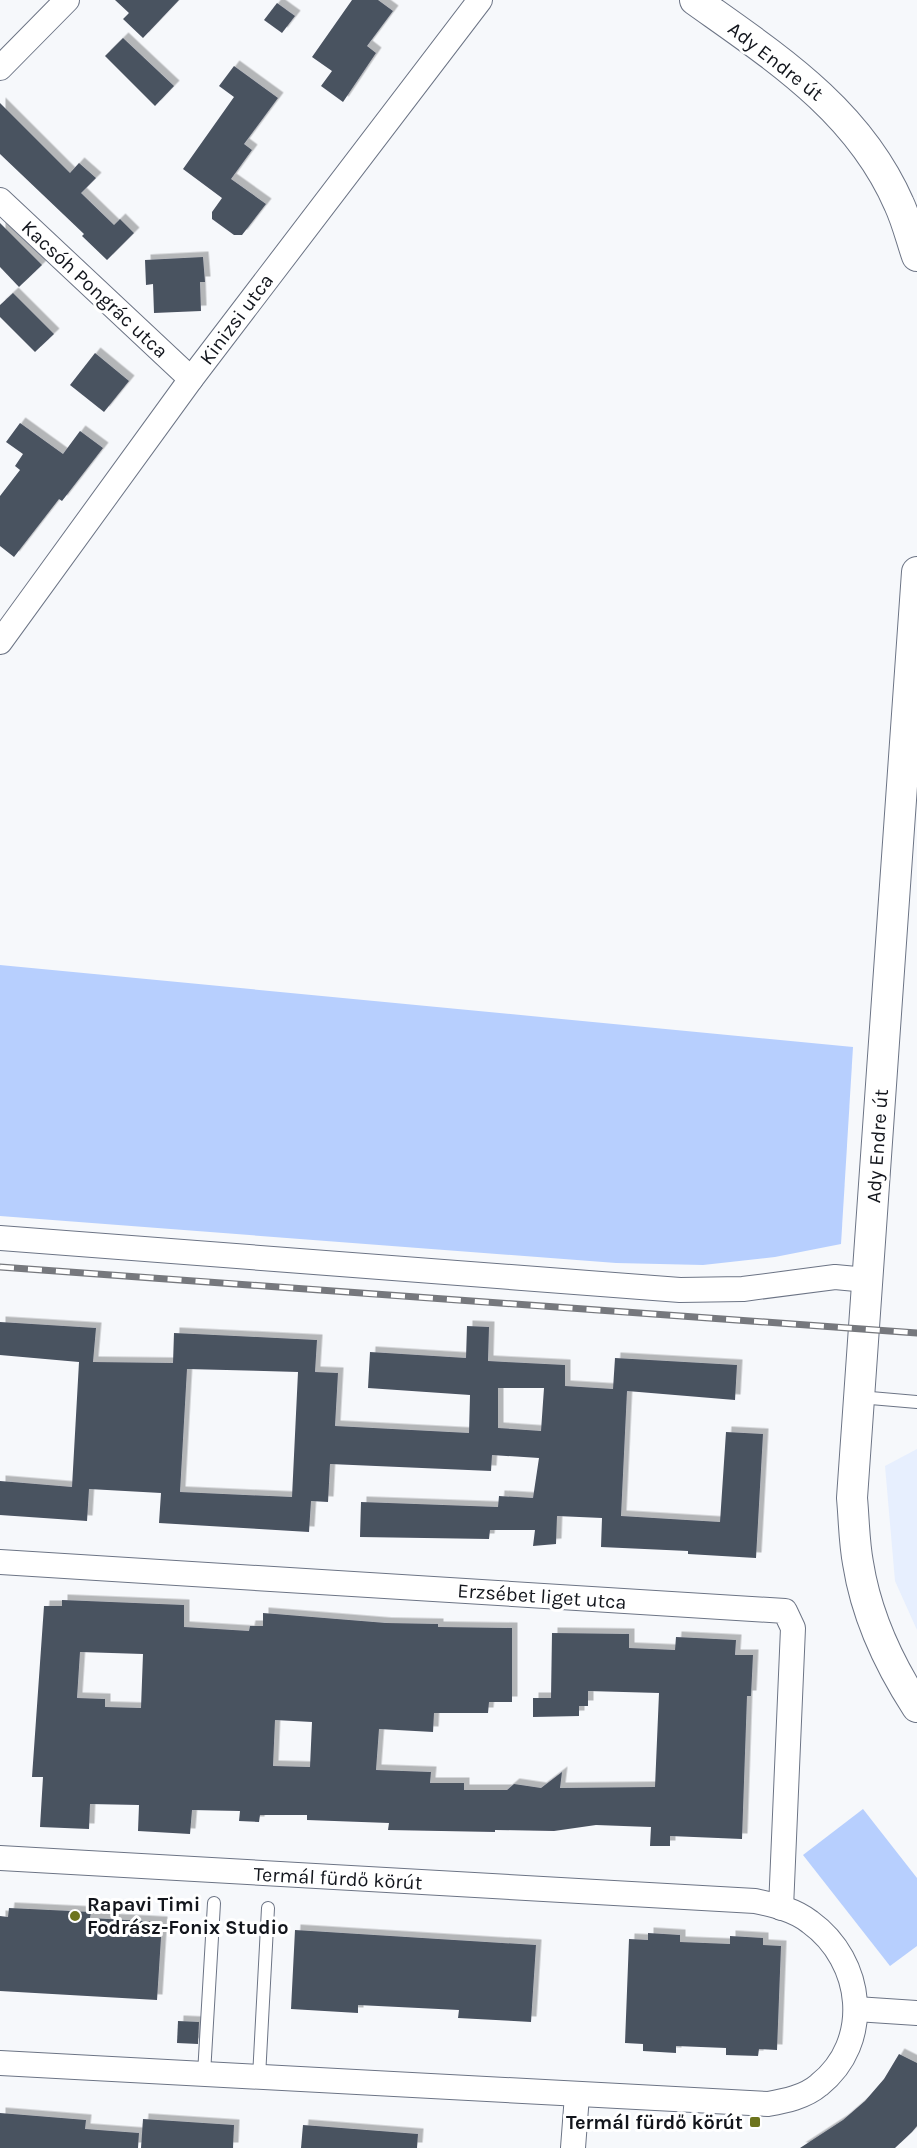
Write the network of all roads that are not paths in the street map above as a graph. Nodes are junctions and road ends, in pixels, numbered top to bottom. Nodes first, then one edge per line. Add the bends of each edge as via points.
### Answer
1 (67, 0) edge
2 (480, 0) edge
3 (695, 0) edge
4 (0, 68) edge
5 (0, 200) edge
6 (917, 256) edge
7 (191, 379) junction
8 (917, 572) edge
9 (0, 642) edge
10 (0, 1238) edge
11 (867, 1280) junction
12 (859, 1397) junction
13 (917, 1402) edge
14 (0, 1562) edge
15 (917, 1707) edge
16 (0, 1858) edge
17 (214, 1904) dead end
18 (268, 1908) dead end
19 (781, 1908) junction
20 (856, 2009) junction
21 (917, 2013) edge
22 (0, 2063) edge
23 (204, 2074) junction
24 (259, 2077) junction
25 (577, 2095) junction
26 (573, 2148) edge

1 - 4 street
2 - 7 street, Kinizsi utca
3 - 6 street, Ady Endre út via 794,70 837,110 865,143 894,194
5 - 7 street, Kacsóh Pongrác utca
7 - 9 street, Kinizsi utca
8 - 11 street, Ady Endre út
10 - 11 street via 680,1290 742,1289 835,1277
11 - 12 street, Ady Endre út
12 - 13 lane
12 - 15 street, Ady Endre út via 852,1498 858,1563 878,1633
14 - 19 street, Erzsébet liget utca via 785,1611 793,1628
16 - 19 street, Termál fürdő körút via 755,1901
17 - 23 lane
18 - 24 lane
19 - 20 street, Termál fürdő körút via 809,1921 834,1946 853,1980
20 - 21 street
20 - 25 street, Termál fürdő körút via 848,2048 840,2063 819,2086 787,2100 768,2104
22 - 23 street, Termál fürdő körút
23 - 24 street, Termál fürdő körút
24 - 25 street, Termál fürdő körút
25 - 26 street

